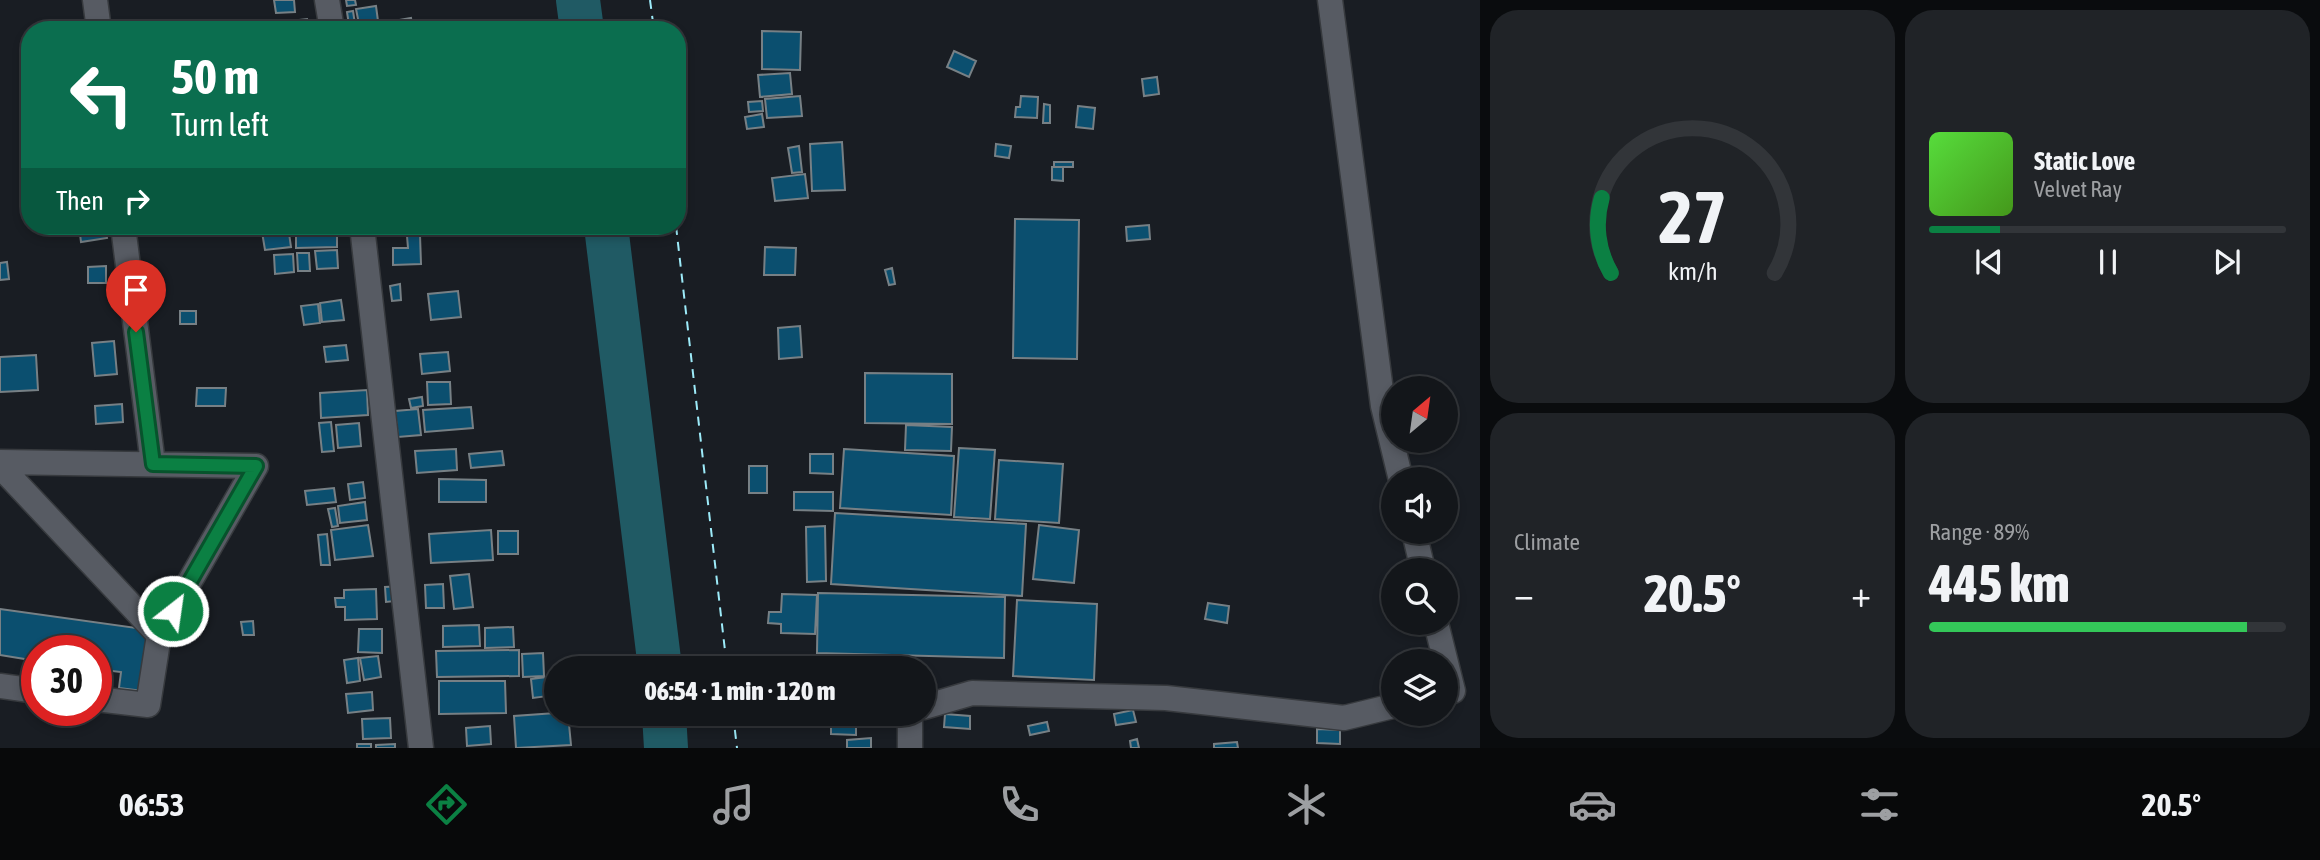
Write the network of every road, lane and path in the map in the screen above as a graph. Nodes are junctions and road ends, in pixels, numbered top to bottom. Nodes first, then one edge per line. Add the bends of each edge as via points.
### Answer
1 (95, 0) edge
2 (327, 0) edge
3 (1330, 0) edge
4 (98, 21) edge
5 (330, 21) edge
6 (124, 235) edge
7 (363, 235) edge
8 (0, 464) edge
9 (153, 464) junction
10 (1398, 467) edge
11 (159, 635) junction
12 (0, 686) edge
13 (21, 689) edge
14 (112, 701) edge
15 (936, 704) edge
16 (1381, 709) edge
17 (910, 726) edge
18 (421, 748) edge
19 (910, 748) edge

1 - 4 street
2 - 5 street
3 - 10 street via 1383,406
6 - 9 street
7 - 18 street
8 - 9 street
8 - 11 street
9 - 11 street via 256,466
11 - 14 street via 148,705
12 - 13 street
15 - 16 street via 972,693 1166,698 1344,718
17 - 19 street

